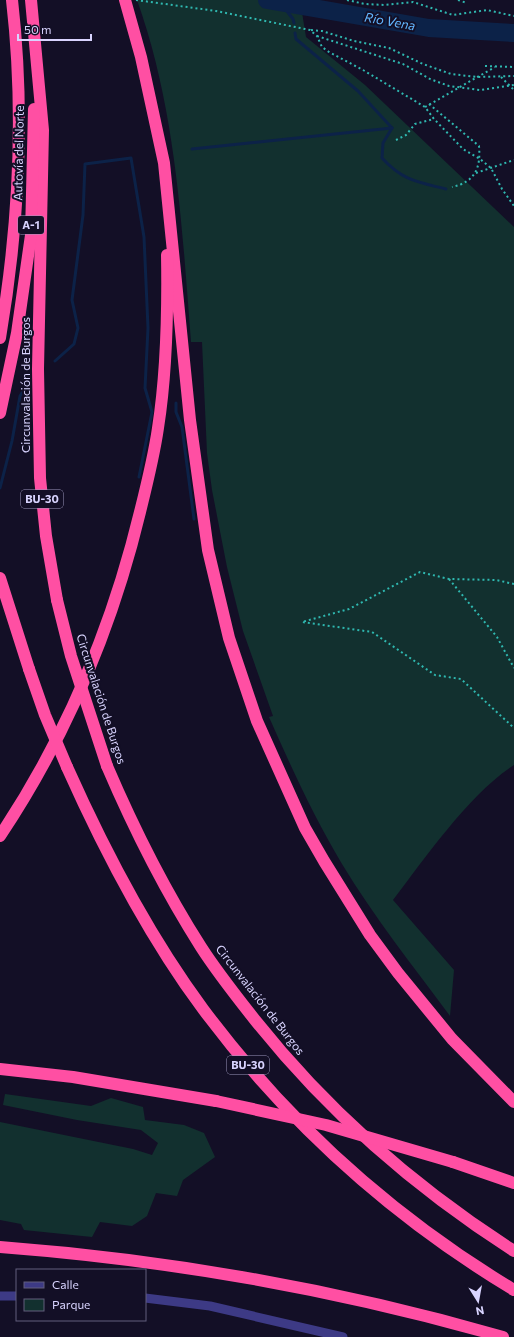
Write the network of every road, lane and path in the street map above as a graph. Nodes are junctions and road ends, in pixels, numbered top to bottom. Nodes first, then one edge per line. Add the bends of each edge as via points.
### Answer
1 (12, 0) edge
2 (31, 0) edge
3 (125, 0) edge
4 (136, 0) edge
5 (347, 0) edge
6 (417, 0) edge
7 (458, 0) edge
8 (413, 2) junction
9 (467, 3) dead end
10 (514, 16) edge
11 (310, 30) junction
12 (34, 35) junction
13 (317, 36) junction
14 (485, 66) dead end
15 (495, 67) junction
16 (514, 67) edge
17 (514, 76) edge
18 (477, 77) junction
19 (501, 77) junction
20 (514, 85) edge
21 (510, 86) junction
22 (459, 88) junction
23 (514, 90) edge
24 (429, 104) junction
25 (425, 107) junction
26 (434, 119) junction
27 (156, 126) junction
28 (396, 140) dead end
29 (480, 159) junction
30 (514, 160) edge
31 (492, 168) junction
32 (476, 173) junction
33 (452, 187) dead end
34 (514, 206) edge
35 (0, 338) edge
36 (0, 413) edge
37 (0, 578) edge
38 (449, 579) junction
39 (514, 584) edge
40 (514, 668) edge
41 (514, 728) edge
42 (0, 836) edge
43 (0, 1069) edge
44 (514, 1102) edge
45 (514, 1182) edge
46 (0, 1247) edge
47 (514, 1251) edge
48 (514, 1290) edge
49 (0, 1296) edge
50 (16, 1296) edge
51 (146, 1298) edge
52 (343, 1337) edge
53 (503, 1337) edge

1 - 35 highway, Autovía del Norte / A-1 via 16,36 19,134 17,199
2 - 12 highway, Circunvalación de Burgos / BU-30
3 - 27 highway
4 - 11 path via 216,10
5 - 8 path via 384,5
6 - 8 path
7 - 9 path
8 - 10 path via 453,15 487,10
11 - 13 path
11 - 18 path via 389,48 436,69
12 - 36 highway, Autovía del Norte / A-1 via 31,235 17,334
12 - 47 highway, Circunvalación de Burgos / BU-30, bridge via 43,130 38,369 40,478 46,536 57,600 71,656 107,766 154,867 187,924 225,983 283,1056 324,1100 374,1147 441,1202
13 - 22 path via 403,64 430,79
13 - 25 path via 322,47 329,52
14 - 15 path
15 - 16 path
15 - 18 path
17 - 19 path
18 - 19 path
18 - 22 path
19 - 21 path
20 - 21 path
21 - 22 path via 480,90
21 - 23 path
22 - 24 path
24 - 25 path
24 - 29 path via 479,146
25 - 26 path
26 - 28 path via 415,124 406,135
26 - 29 path via 463,149
27 - 42 highway via 166,240 168,307 158,428 148,483 116,601 91,667 40,772
27 - 44 highway via 168,190 190,420 208,550 229,638 257,720 306,828 324,862 370,934 452,1039
29 - 31 path
29 - 32 path
30 - 31 path
31 - 32 path
31 - 34 path
32 - 33 path via 461,185
37 - 48 highway, BU-30, bridge via 45,715 67,768 108,854 158,941 202,1008 272,1093 342,1165 458,1256
38 - 39 path via 496,580
38 - 40 path via 497,637
38 - 41 path via 420,572 349,609 302,622 372,632 435,675 460,679
43 - 45 highway, bridge via 72,1077 216,1101 326,1126
46 - 53 highway via 87,1256 250,1279 428,1315
49 - 50 street
51 - 52 street via 210,1306

